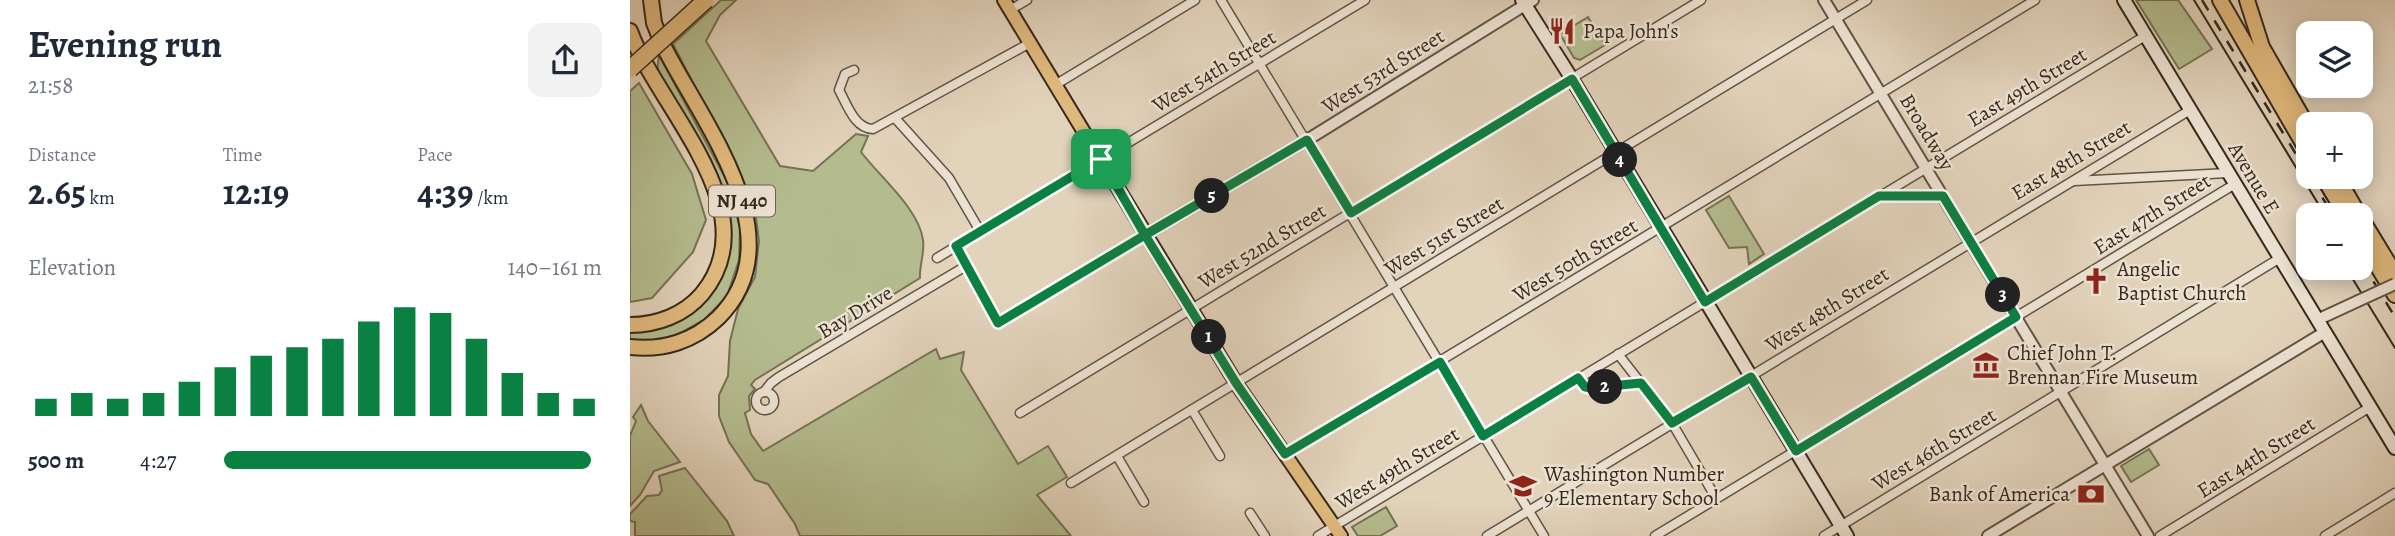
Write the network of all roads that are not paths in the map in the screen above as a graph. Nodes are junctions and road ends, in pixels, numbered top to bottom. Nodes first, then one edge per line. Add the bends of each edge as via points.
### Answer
1 (651, 0) edge
2 (690, 0) edge
3 (706, 0) edge
4 (1027, 0) edge
5 (1195, 0) edge
6 (1222, 0) edge
7 (1365, 0) edge
8 (1701, 0) edge
9 (1824, 0) edge
10 (1867, 0) edge
11 (2035, 0) edge
12 (2124, 0) edge
13 (2220, 0) edge
14 (2232, 0) edge
15 (2248, 1) edge
16 (1526, 2) edge
17 (1007, 5) edge
18 (1836, 19) junction
19 (630, 31) edge
20 (2145, 36) junction
21 (1030, 43) junction
22 (2249, 52) junction
23 (630, 55) edge
24 (1261, 63) junction
25 (630, 69) edge
26 (853, 69) dead end
27 (1572, 79) junction
28 (1055, 85) junction
29 (1881, 93) junction
30 (2190, 110) junction
31 (2299, 112) edge
32 (895, 118) junction
33 (2296, 132) edge
34 (1307, 140) junction
35 (1616, 153) junction
36 (1101, 159) junction
37 (1926, 168) junction
38 (2232, 178) junction
39 (2071, 181) junction
40 (1879, 196) junction
41 (1943, 196) junction
42 (1351, 213) junction
43 (1661, 229) junction
44 (980, 231) junction
45 (1145, 235) junction
46 (2373, 238) edge
47 (1970, 241) junction
48 (956, 246) junction
49 (937, 258) dead end
50 (2280, 258) junction
51 (2373, 259) edge
52 (967, 265) junction
53 (2395, 274) edge
54 (2395, 284) edge
55 (1395, 287) junction
56 (2395, 295) edge
57 (1705, 302) junction
58 (1191, 309) junction
59 (2016, 317) junction
60 (2317, 320) junction
61 (630, 325) edge
62 (2325, 332) junction
63 (630, 347) edge
64 (1618, 354) junction
65 (1440, 362) junction
66 (1751, 377) junction
67 (1578, 378) junction
68 (1236, 383) junction
69 (1641, 383) junction
70 (764, 392) dead end
71 (2061, 392) junction
72 (2370, 407) junction
73 (1192, 410) junction
74 (1020, 413) dead end
75 (1672, 423) junction
76 (1483, 436) junction
77 (2395, 448) edge
78 (1796, 451) junction
79 (1285, 454) junction
80 (1117, 456) junction
81 (1220, 456) dead end
82 (2105, 466) junction
83 (1071, 483) dead end
84 (2395, 493) edge
85 (1716, 498) junction
86 (1144, 502) dead end
87 (1529, 511) junction
88 (1250, 513) dead end
89 (1338, 531) edge
90 (1844, 531) edge
91 (1265, 536) edge
92 (1318, 536) edge
93 (1487, 536) edge
94 (1544, 536) edge
95 (1655, 536) edge
96 (1824, 536) edge
97 (1989, 536) edge
98 (2148, 536) edge
99 (2160, 536) edge
100 (2325, 536) edge

1 - 63 highway, NJ 440 via 662,43 735,180 747,219 749,252 738,290 708,326 671,345
2 - 23 highway
3 - 25 highway, bridge
4 - 17 street
5 - 28 street
6 - 24 street
7 - 24 street, West 54th Street
8 - 27 street, West 52nd Street
9 - 18 street, Broadway
10 - 18 street, West 51st Street
11 - 29 street, West 50th Street
12 - 20 main road, Avenue E
13 - 22 highway
14 - 22 highway
15 - 31 highway via 2256,33
16 - 27 main road
16 - 34 street, West 53rd Street
17 - 21 main road
18 - 29 street, Broadway
18 - 35 street, West 51st Street
19 - 61 highway, NJ 440 via 708,170 719,202 723,236 716,269 698,298 663,320
20 - 30 main road, Avenue E
20 - 37 street, East 49th Street
21 - 28 main road
21 - 32 street
22 - 33 highway
24 - 34 street
24 - 36 street, West 54th Street
26 - 32 street via 845,74 839,90 856,121 873,129
27 - 35 main road
27 - 42 street, West 52nd Street
28 - 36 main road
29 - 37 street, Broadway
29 - 43 street, West 50th Street
30 - 38 main road, Avenue E
30 - 39 street, East 48th Street
32 - 44 street via 949,178
34 - 42 street
34 - 45 street, West 53rd Street
35 - 43 main road
35 - 55 street, West 51st Street
36 - 44 street, West 54th Street
36 - 45 main road
37 - 40 street, West 49th Street
37 - 41 street, Broadway
38 - 39 street
38 - 50 main road, Avenue E
38 - 59 street, East 47th Street
39 - 47 street, East 48th Street
40 - 41 street
40 - 57 street, West 49th Street
41 - 47 street, Broadway
42 - 55 street
42 - 58 street, West 52nd Street
43 - 57 main road
43 - 65 street, West 50th Street
44 - 48 street, West 54th Street
45 - 52 street, West 53rd Street via 998,323
45 - 58 main road
46 - 53 highway
47 - 59 street, Broadway
47 - 66 street, West 48th Street
48 - 49 street, West 54th Street
48 - 52 street
50 - 60 main road, Avenue E
50 - 71 street, West 46th Street
51 - 56 highway
52 - 70 street, Bay Drive via 779,377
54 - 60 street, bridge
55 - 65 street
55 - 68 street, West 51st Street
57 - 64 street, West 49th Street
57 - 66 main road
58 - 68 main road
58 - 74 street, West 52nd Street
59 - 71 street, Broadway
59 - 78 street, East 47th Street
60 - 62 main road, Avenue E
62 - 72 main road, Avenue E
62 - 82 street
64 - 67 street, West 49th Street
64 - 69 street
65 - 76 street
65 - 79 street, West 50th Street
66 - 75 street, West 48th Street
66 - 78 main road
67 - 69 street via 1589,388
67 - 76 street, West 49th Street
68 - 73 street, West 51st Street
68 - 79 main road
69 - 75 street
71 - 82 street, Broadway
71 - 90 street, West 46th Street
72 - 77 main road, Avenue E
72 - 99 street, East 44th Street
73 - 80 street, West 51st Street
73 - 81 street
75 - 85 street
75 - 87 street, West 48th Street
76 - 87 street
76 - 89 street, West 49th Street
78 - 85 street, East 47th Street
78 - 90 main road
79 - 89 main road
80 - 83 street, West 51st Street
80 - 86 street
82 - 97 street
82 - 98 street, Broadway
84 - 100 street
85 - 95 street, East 47th Street
87 - 93 street, West 48th Street
87 - 94 street
88 - 91 street
89 - 92 street, West 49th Street
90 - 96 street, West 46th Street

